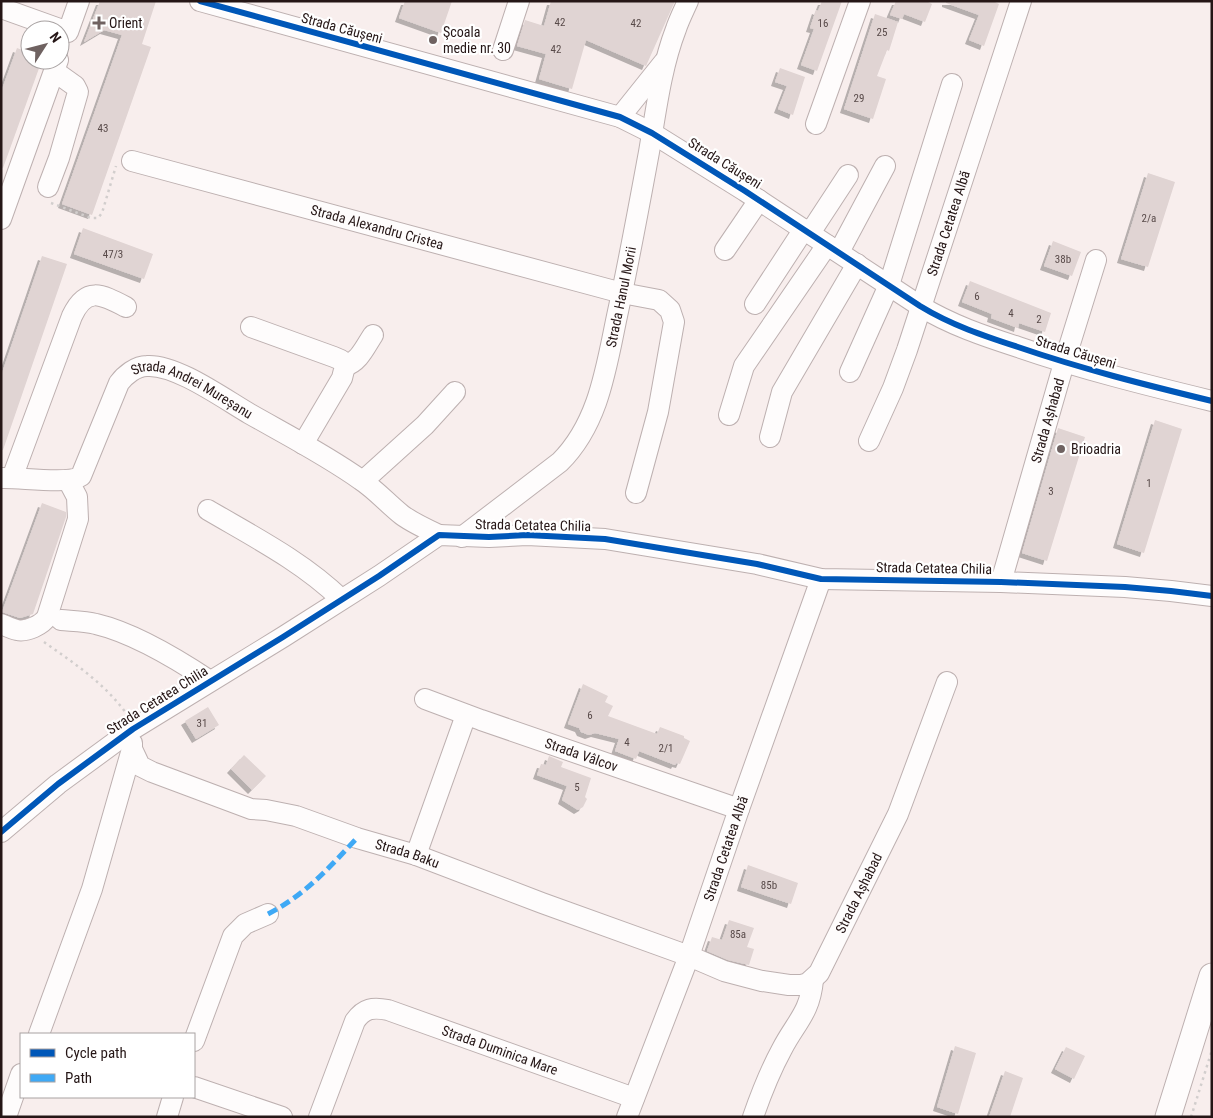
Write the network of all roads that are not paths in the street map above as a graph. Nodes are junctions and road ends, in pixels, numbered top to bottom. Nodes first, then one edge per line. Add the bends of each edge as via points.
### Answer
1 (79, 1) edge
2 (200, 1) edge
3 (520, 1) edge
4 (688, 1) edge
5 (860, 1) edge
6 (1021, 1) edge
7 (1, 8) edge
8 (34, 20) edge
9 (70, 26) edge
10 (503, 50) dead end
11 (667, 58) junction
12 (55, 70) edge
13 (64, 70) edge
14 (952, 84) dead end
15 (620, 117) junction
16 (816, 124) dead end
17 (652, 133) junction
18 (132, 161) road end
19 (885, 166) dead end
20 (848, 175) dead end
21 (48, 187) road end
22 (759, 200) junction
23 (1, 219) edge
24 (807, 231) junction
25 (833, 248) junction
26 (725, 250) dead end
27 (1096, 260) dead end
28 (857, 264) junction
29 (889, 285) junction
30 (622, 293) junction
31 (755, 304) dead end
32 (920, 306) junction
33 (126, 307) dead end
34 (251, 328) dead end
35 (373, 335) dead end
36 (1064, 363) junction
37 (345, 366) junction
38 (850, 372) dead end
39 (455, 392) dead end
40 (1212, 401) edge
41 (729, 415) dead end
42 (770, 437) dead end
43 (870, 440) dead end
44 (303, 444) junction
45 (7, 478) edge
46 (74, 478) junction
47 (363, 481) junction
48 (636, 493) dead end
49 (208, 510) dead end
50 (439, 535) junction
51 (462, 537) junction
52 (821, 580) junction
53 (1001, 582) junction
54 (1212, 596) edge
55 (342, 599) junction
56 (61, 620) dead end
57 (1, 624) edge
58 (210, 681) junction
59 (947, 682) dead end
60 (425, 699) dead end
61 (466, 715) junction
62 (133, 728) junction
63 (132, 749) junction
64 (739, 810) junction
65 (1, 832) edge
66 (416, 855) junction
67 (268, 914) dead end
68 (689, 956) junction
69 (1212, 976) edge
70 (813, 980) junction
71 (39, 1033) edge
72 (195, 1038) edge
73 (20, 1077) edge
74 (195, 1087) edge
75 (174, 1098) edge
76 (631, 1108) edge
77 (6, 1117) edge
78 (167, 1117) edge
79 (282, 1117) edge
80 (319, 1117) edge
81 (753, 1117) edge
82 (1168, 1117) edge

1 - 9 street
2 - 15 street, Strada Căușeni
3 - 10 street
4 - 11 street, Strada Hanul Morii
5 - 16 street
6 - 32 street, Strada Cetatea Albă
7 - 8 street
11 - 15 street
11 - 17 street, Strada Hanul Morii
12 - 23 street
13 - 21 street via 78,92
14 - 29 street
15 - 17 street, Strada Căușeni
17 - 22 street, Strada Căușeni
17 - 30 street, Strada Hanul Morii
18 - 30 street, Strada Alexandru Cristea
19 - 25 street
20 - 24 street
22 - 24 street, Strada Căușeni
22 - 26 street
24 - 25 street, Strada Căușeni
24 - 31 street
25 - 28 street, Strada Căușeni
25 - 41 street via 744,366
27 - 36 street, Strada Așhabad
28 - 29 street, Strada Căușeni
28 - 42 street via 782,392
29 - 32 street, Strada Căușeni
29 - 38 street
30 - 48 street, Strada Alexandru Cristea via 659,300 670,310 674,322 658,412
30 - 51 street, Strada Hanul Morii via 598,400 572,451
32 - 36 street, Strada Căușeni via 956,325
32 - 43 street, Strada Cetatea Albă via 893,388
33 - 45 street via 111,299 92,295 81,300
34 - 37 street via 334,357
35 - 37 street via 359,358
36 - 40 street, Strada Căușeni
36 - 53 street, Strada Așhabad
37 - 44 street via 342,378
39 - 47 street via 425,425
44 - 46 street, Strada Andrei Mureșanu via 200,384 166,369 145,366 129,373 119,383
44 - 47 street, Strada Andrei Mureșanu
45 - 46 street
46 - 57 street via 78,519 47,617 43,623 26,630
47 - 50 street, Strada Andrei Mureșanu via 402,515
49 - 55 street via 318,578
50 - 51 street, Strada Cetatea Chilia
50 - 55 street, Strada Cetatea Chilia
51 - 52 street, Strada Cetatea Chilia via 527,535 605,539 757,564
52 - 53 street, Strada Cetatea Chilia
52 - 64 street, Strada Cetatea Albă
53 - 54 street, Strada Cetatea Chilia via 1134,588
55 - 58 street, Strada Cetatea Chilia
56 - 58 street via 95,624 140,640
58 - 62 street, Strada Cetatea Chilia
59 - 70 street, Strada Așhabad via 898,814 824,965
60 - 61 street, Strada Vâlcov
61 - 64 street, Strada Vâlcov
61 - 66 street
62 - 63 street
62 - 65 street, Strada Cetatea Chilia
63 - 66 street, Strada Baku via 140,766 251,809 296,816
63 - 71 street via 92,889
64 - 68 street, Strada Cetatea Albă
66 - 68 street, Strada Baku
67 - 72 street via 245,924 233,936
68 - 70 street via 715,968 762,981 801,985
68 - 76 street, Strada Cetatea Albă
69 - 82 main road
70 - 81 street via 812,997 806,1011 776,1060
73 - 77 street
74 - 79 street
75 - 78 street
76 - 80 street, Strada Duminica Mare via 388,1010 374,1008 365,1010 355,1021

